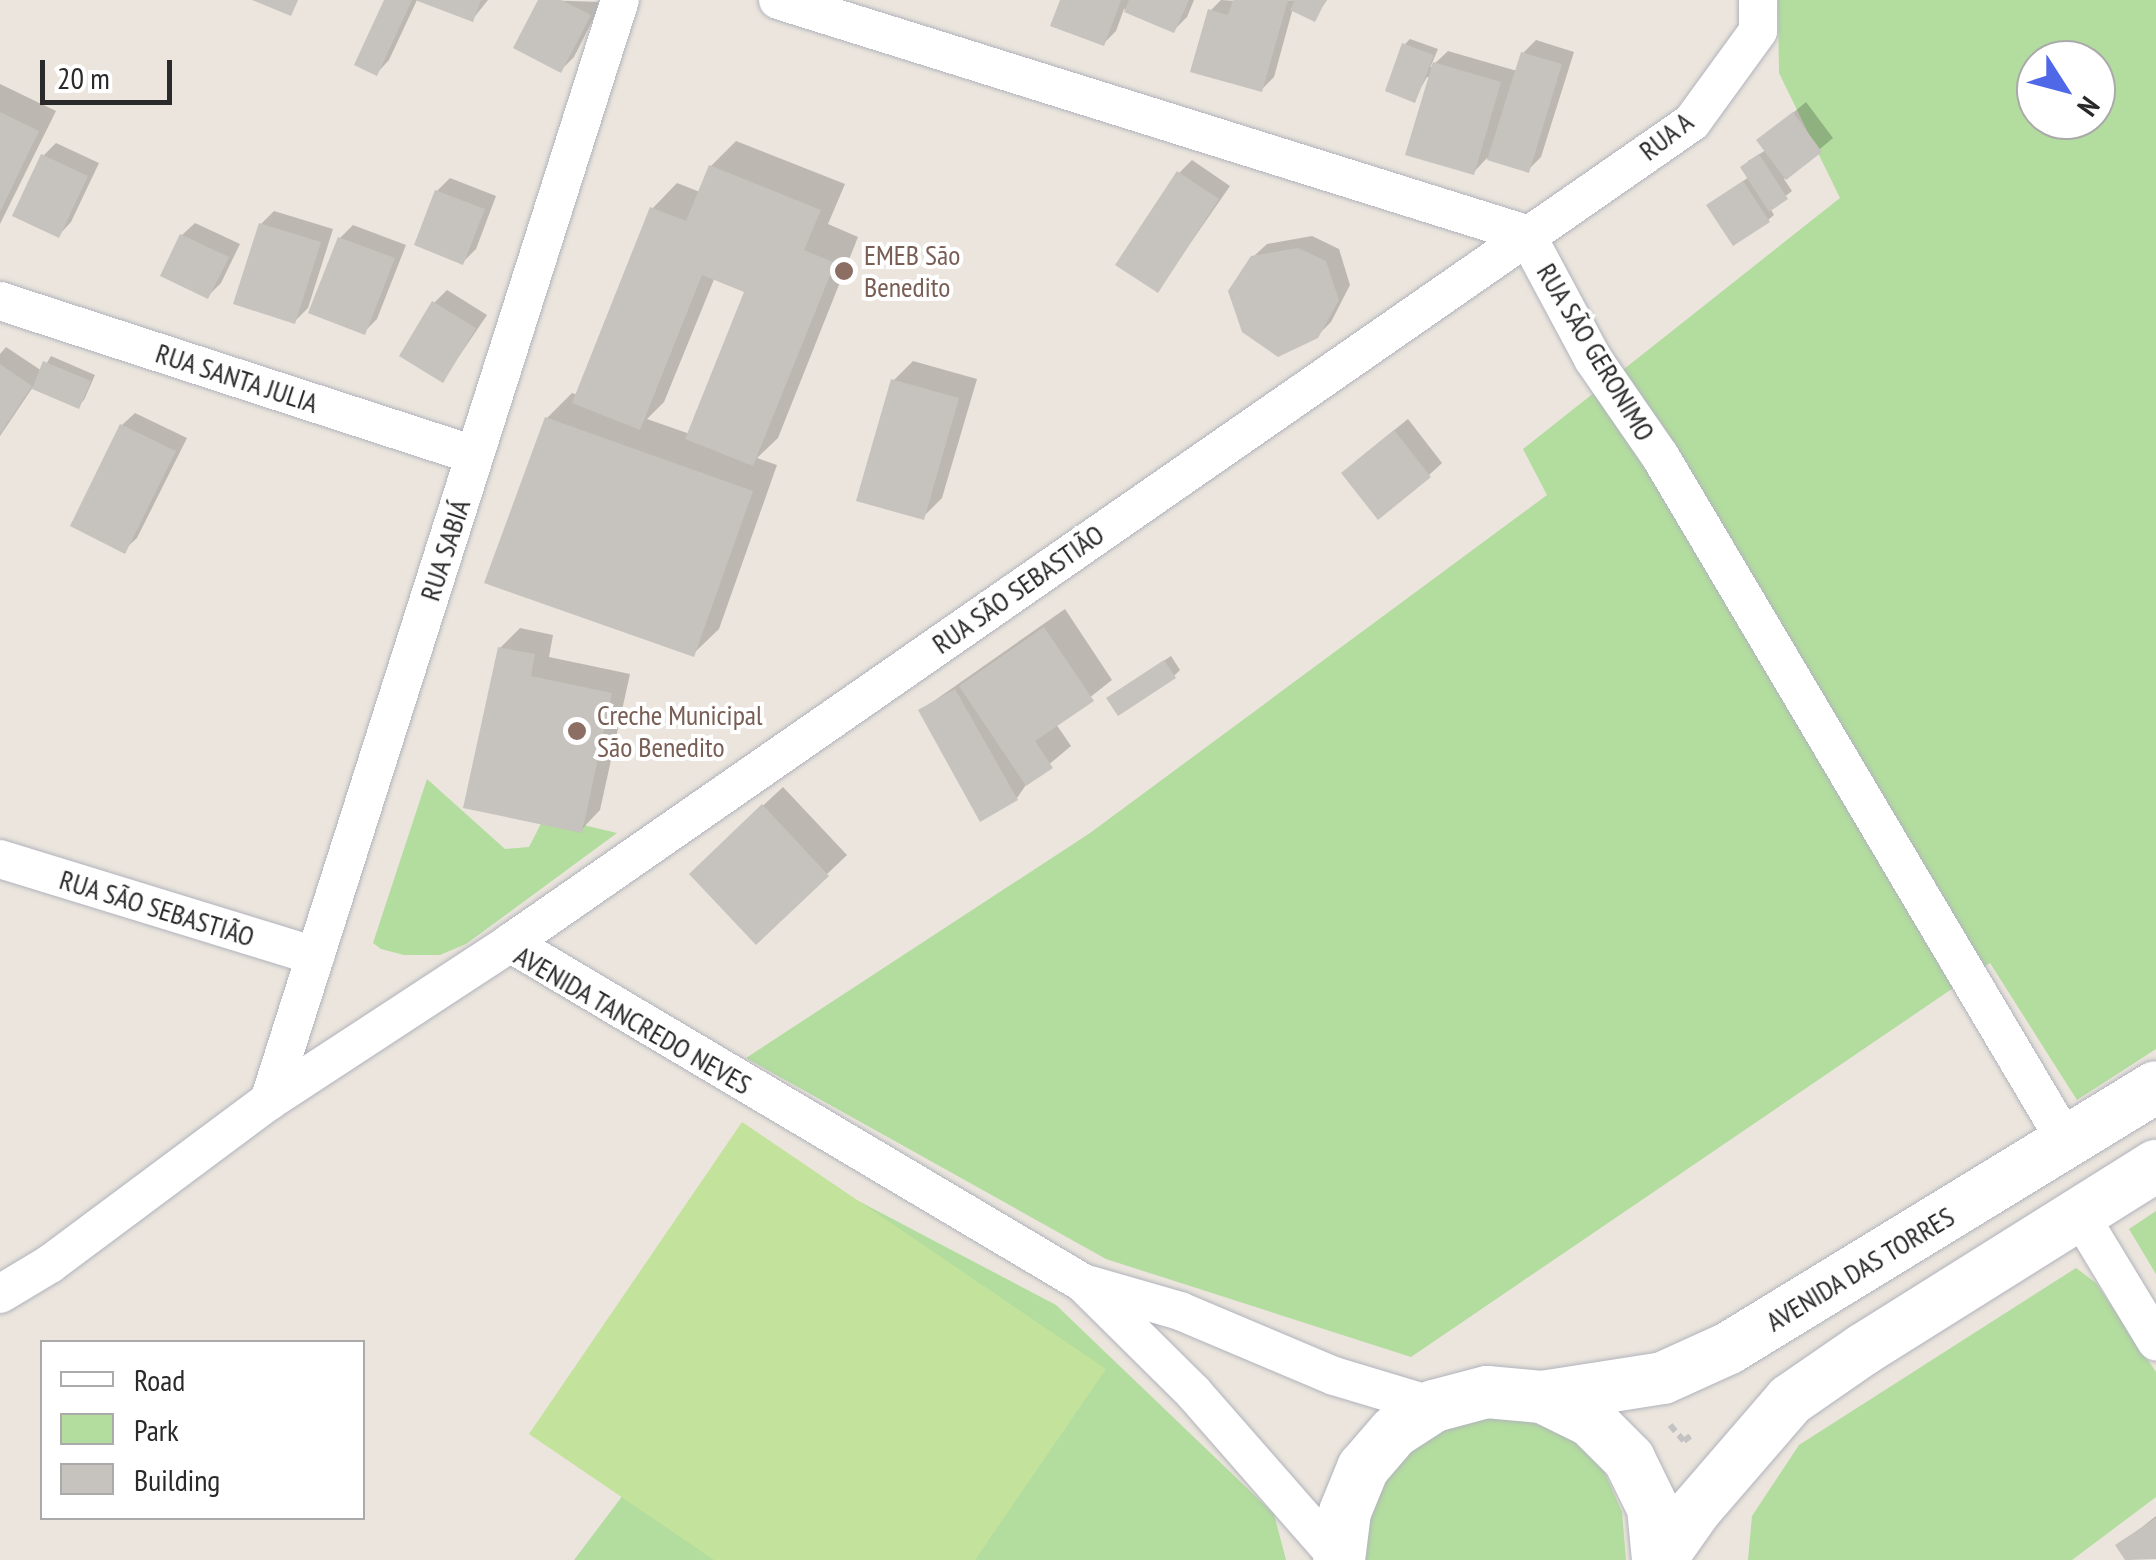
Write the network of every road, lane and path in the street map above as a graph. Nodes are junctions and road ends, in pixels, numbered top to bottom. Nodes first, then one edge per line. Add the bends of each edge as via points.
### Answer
1 (620, 0) edge
2 (778, 0) edge
3 (1758, 0) edge
4 (1526, 234) junction
5 (0, 301) edge
6 (475, 455) junction
7 (0, 860) edge
8 (510, 943) junction
9 (315, 956) junction
10 (2156, 1086) edge
11 (268, 1100) junction
12 (2066, 1143) junction
13 (2156, 1166) edge
14 (2078, 1214) junction
15 (1083, 1283) junction
16 (0, 1294) edge
17 (2156, 1340) edge
18 (1542, 1397) junction
19 (1434, 1406) junction
20 (1339, 1560) edge
21 (1659, 1560) edge

1 - 6 street, RUA SABIÁ
2 - 4 street, RUA SÃO GERONIMO
3 - 4 street, RUA A via 1758,31 1692,122
4 - 8 street, RUA SÃO SEBASTIÃO
4 - 12 street, RUA SÃO GERONIMO via 1593,358 1660,456
5 - 6 street, RUA SANTA JULIA
6 - 9 street, RUA SABIÁ
7 - 9 street, RUA SÃO SEBASTIÃO
8 - 11 street, AVENIDA TANCREDO NEVES
8 - 15 street, AVENIDA TANCREDO NEVES
9 - 11 street, RUA SABIÁ
10 - 12 main road, AVENIDA DAS TORRES
11 - 16 street, AVENIDA TANCREDO NEVES via 50,1264
12 - 18 main road, AVENIDA DAS TORRES via 1729,1348 1663,1378
13 - 14 main road, AVENIDA DAS TORRES
14 - 17 street
14 - 21 main road, AVENIDA DAS TORRES via 1790,1400
15 - 19 street, AVENIDA TANCREDO NEVES
15 - 20 street, AVENIDA TANCREDO NEVES via 1193,1392
18 - 19 main road, AVENIDA DAS TORRES via 1488,1392
18 - 21 main road, AVENIDA DAS TORRES via 1591,1421 1630,1459 1652,1508
19 - 20 main road, AVENIDA DAS TORRES via 1394,1432 1363,1468 1344,1512

